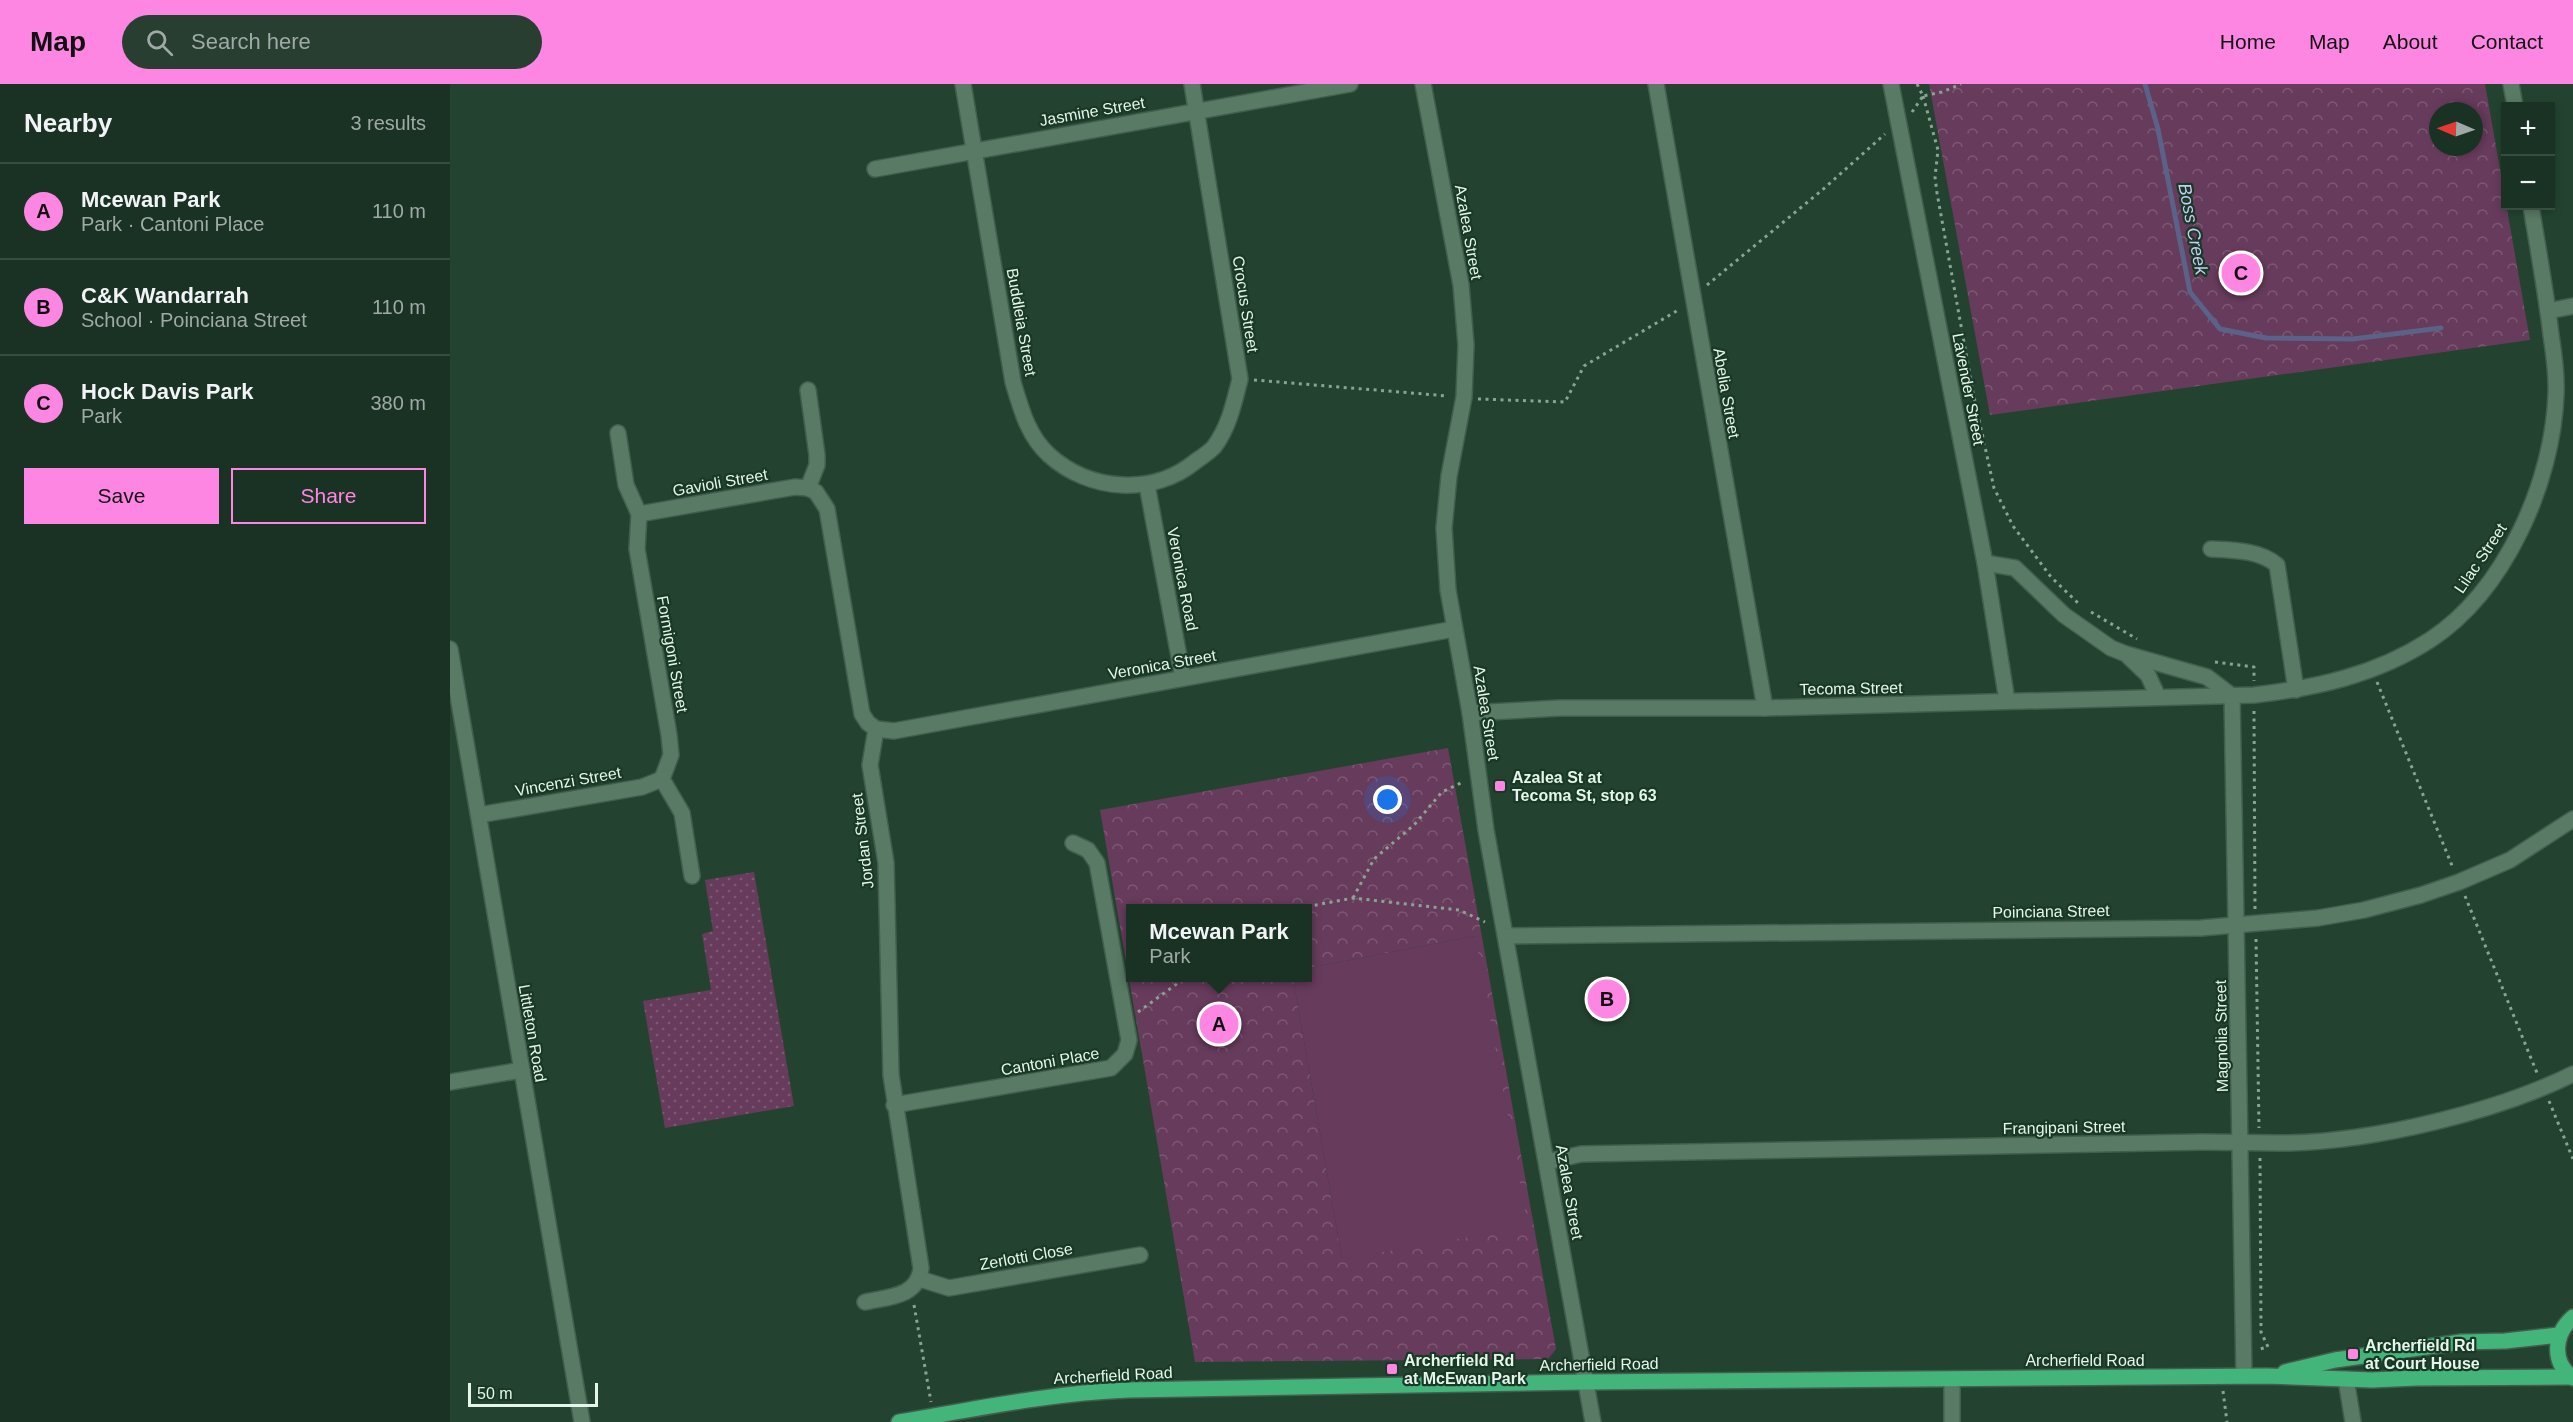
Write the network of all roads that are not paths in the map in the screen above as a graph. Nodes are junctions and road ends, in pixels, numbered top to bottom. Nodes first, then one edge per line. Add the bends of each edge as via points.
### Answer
1 (963, 84) edge
2 (1192, 84) edge
3 (1350, 84) edge
4 (1423, 84) edge
5 (1656, 84) edge
6 (1891, 84) edge
7 (2511, 84) edge
8 (2514, 102) edge
9 (1197, 110) junction
10 (975, 151) junction
11 (876, 169) dead end
12 (2532, 210) edge
13 (2573, 306) edge
14 (2548, 311) junction
15 (808, 390) dead end
16 (618, 434) dead end
17 (1147, 486) junction
18 (808, 488) junction
19 (639, 514) junction
20 (2211, 549) dead end
21 (1985, 563) junction
22 (1454, 629) junction
23 (450, 649) edge
24 (2126, 654) junction
25 (1183, 678) junction
26 (2296, 690) junction
27 (2232, 696) junction
28 (2158, 697) junction
29 (2007, 701) junction
30 (1765, 708) junction
31 (1470, 713) junction
32 (876, 729) junction
33 (662, 779) junction
34 (478, 815) junction
35 (2573, 819) edge
36 (1073, 843) dead end
37 (692, 876) dead end
38 (2237, 925) junction
39 (1507, 936) junction
40 (522, 1070) junction
41 (2573, 1074) edge
42 (450, 1082) edge
43 (894, 1105) junction
44 (2241, 1142) junction
45 (1547, 1162) junction
46 (1140, 1255) dead end
47 (916, 1284) junction
48 (865, 1302) dead end
49 (2573, 1317) edge
50 (2559, 1335) junction
51 (2244, 1376) junction
52 (2267, 1376) junction
53 (2572, 1377) edge
54 (1952, 1379) junction
55 (2346, 1379) junction
56 (1586, 1382) junction
57 (582, 1422) edge
58 (899, 1422) edge
59 (1593, 1422) edge
60 (1952, 1422) edge
61 (2353, 1422) edge

1 - 10 street, Buddleia Street
2 - 9 street, Crocus Street
3 - 9 street, Jasmine Street
4 - 22 street, Azalea Street via 1461,285 1466,345 1464,397 1444,528
5 - 30 street, Abelia Street
6 - 21 street, Lavender Street
7 - 8 street
9 - 10 street, Jasmine Street
9 - 17 street, Crocus Street via 1240,379 1230,418 1213,448 1180,474
10 - 11 street, Jasmine Street
10 - 17 street, Buddleia Street via 1013,382 1025,422 1048,454 1074,473 1113,484
12 - 14 street, Lilac Street
13 - 14 street
14 - 26 street, Lilac Street via 2557,393 2551,438 2540,481 2508,554 2474,602 2430,640 2371,669
15 - 18 street via 818,455
16 - 19 street, Formigoni Street via 626,484
17 - 25 street, Veronica Road
18 - 19 street, Gavioli Street
18 - 32 street via 816,492 827,509 862,714
19 - 33 street, Formigoni Street via 637,549 671,755
20 - 26 street via 2260,556 2277,565
21 - 24 street via 2015,568 2064,615
21 - 29 street, Lavender Street
22 - 25 street, Veronica Street
22 - 31 street, Azalea Street
23 - 34 street, Littleton Road
24 - 27 street via 2207,677
24 - 28 street via 2148,675
25 - 32 street, Veronica Street via 894,731
26 - 27 street, Lilac Street
27 - 28 street, Tecoma Street
27 - 38 street, Magnolia Street
28 - 29 street, Tecoma Street
29 - 30 street, Tecoma Street
30 - 31 street, Tecoma Street via 1560,708
31 - 39 street, Azalea Street via 1486,830
32 - 43 street, Jordan Street via 870,765 886,863
33 - 34 street, Vincenzi Street via 642,787
33 - 37 street via 682,813
34 - 40 street, Littleton Road
35 - 38 street, Poinciana Street via 2510,860 2421,896 2318,918
36 - 43 street, Cantoni Place via 1088,850 1096,863 1129,1040 1125,1054 1111,1068
38 - 39 street, Poinciana Street
38 - 44 street, Magnolia Street
39 - 45 street, Azalea Street
40 - 42 street
40 - 57 street, Littleton Road
41 - 44 street, Frangipani Street via 2544,1088 2429,1122 2363,1136 2291,1143
43 - 47 street, Jordan Street via 921,1268
44 - 45 street, Frangipani Street via 1581,1154
44 - 51 street, Magnolia Street
45 - 56 street, Azalea Street
46 - 47 street, Zerlotti Close via 949,1288
47 - 48 street via 902,1295
49 - 50 main road
50 - 52 main road, Archerfield Road via 2461,1342 2335,1360
50 - 53 main road via 2558,1358
51 - 52 main road, Archerfield Road
51 - 54 main road, Archerfield Road
52 - 55 main road, Archerfield Road
53 - 55 main road, Archerfield Road
54 - 56 main road, Archerfield Road
54 - 60 street
55 - 61 street
56 - 58 main road, Archerfield Road via 1086,1391
56 - 59 street, Azalea Street

